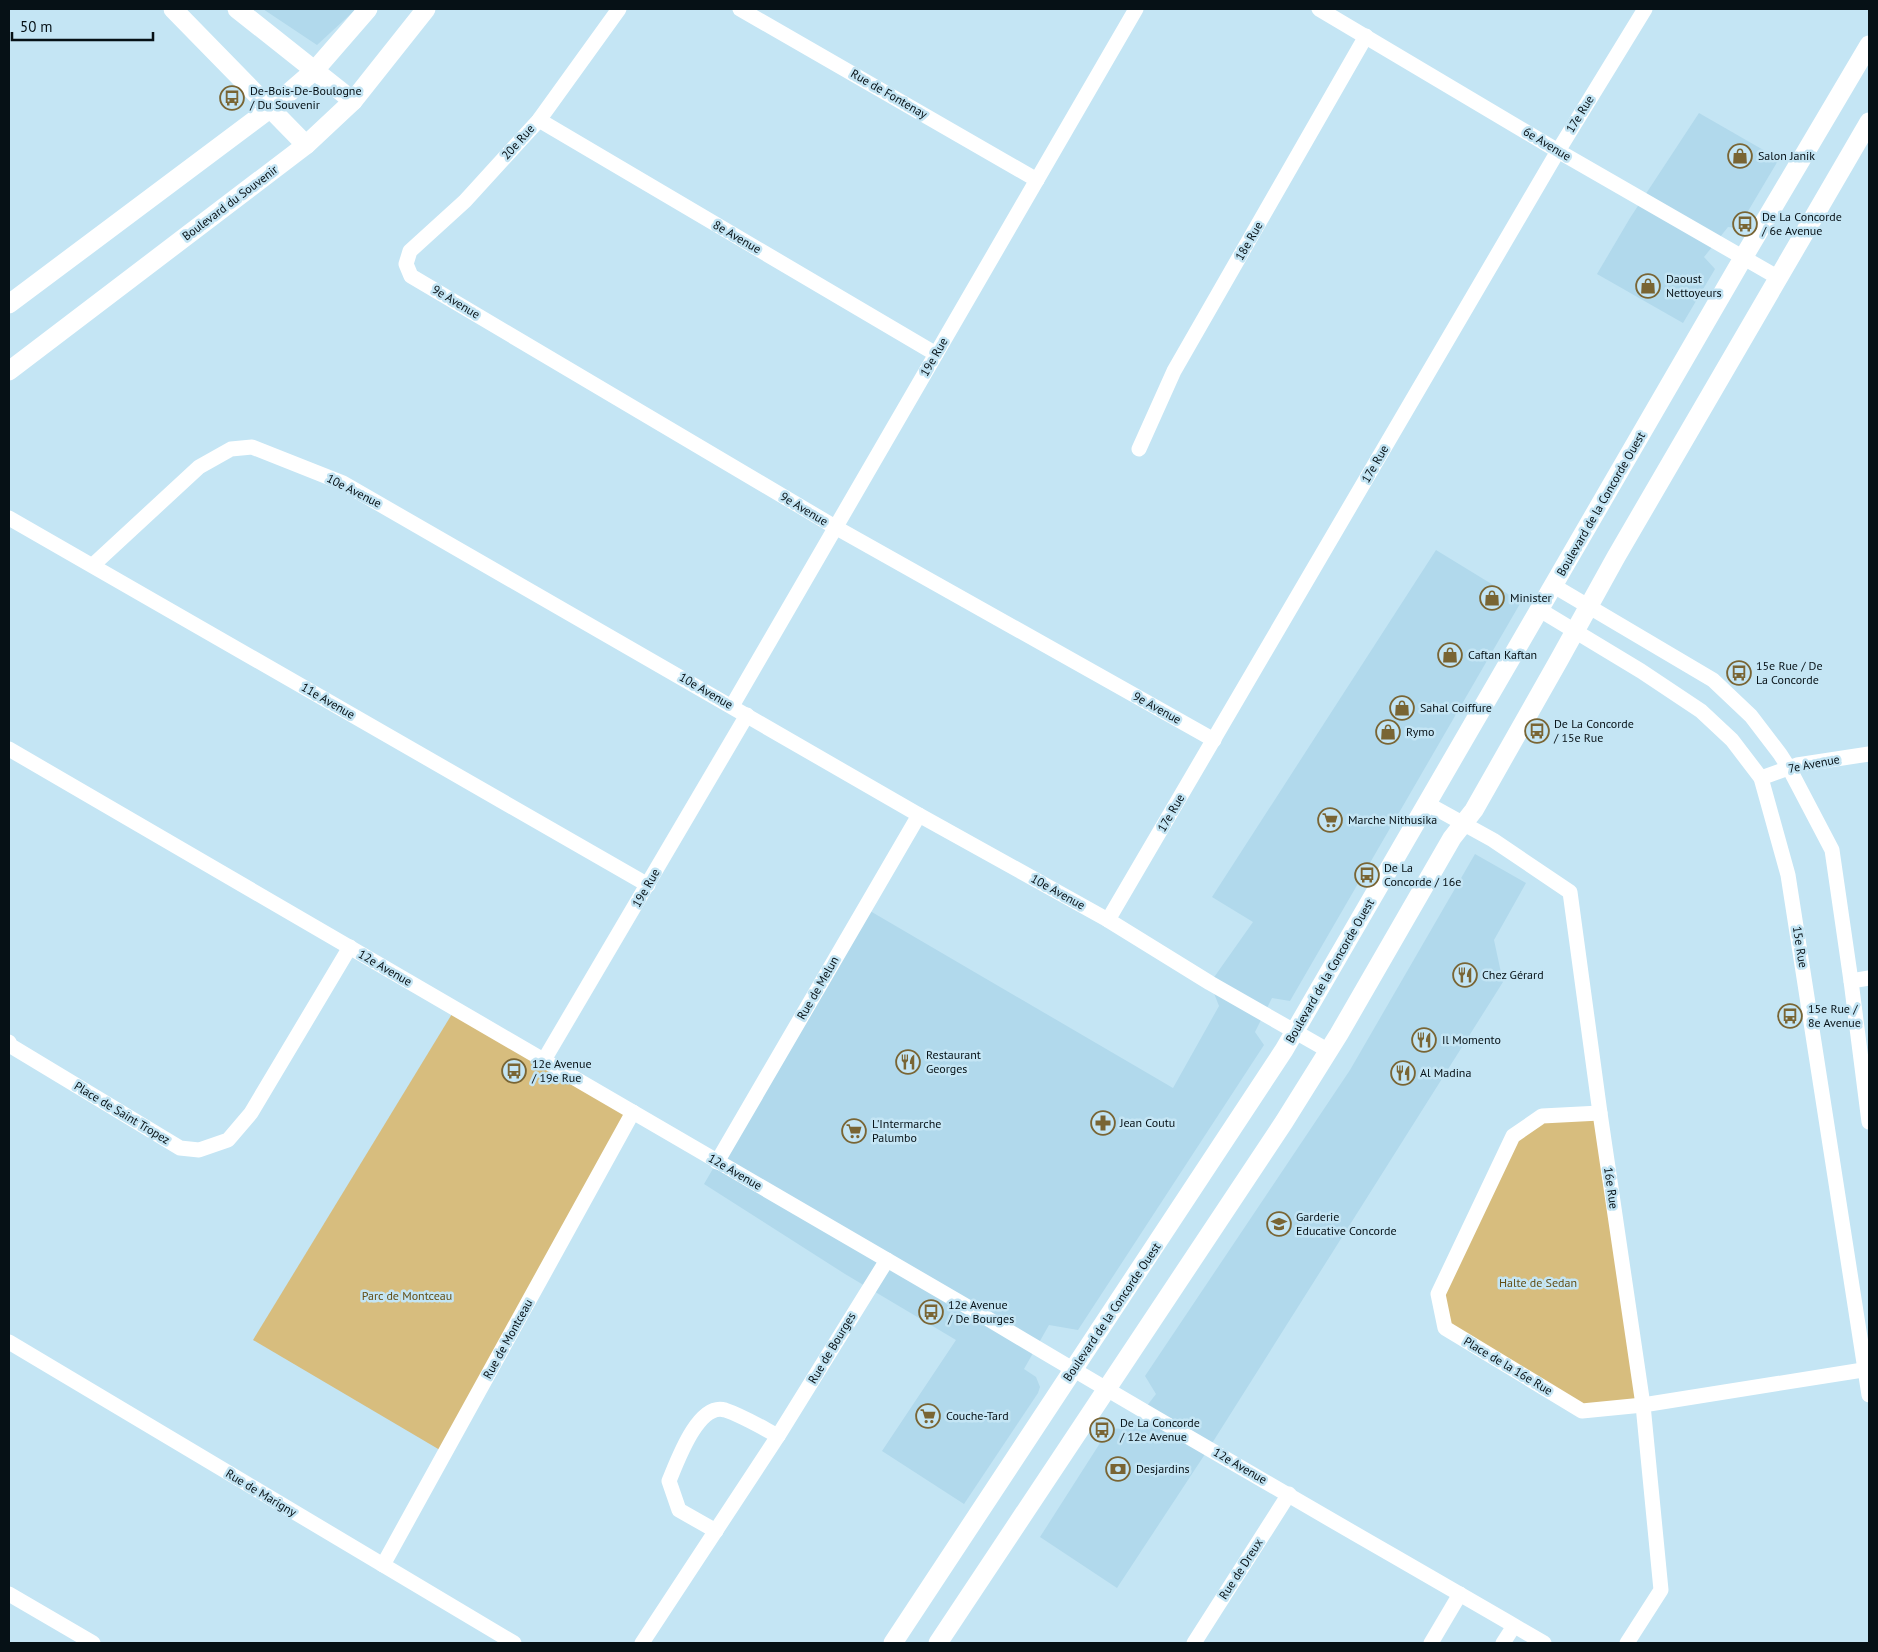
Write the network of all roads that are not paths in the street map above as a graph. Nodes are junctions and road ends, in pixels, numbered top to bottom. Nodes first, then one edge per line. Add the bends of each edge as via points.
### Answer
1 (173, 9) edge
2 (237, 9) edge
3 (368, 9) edge
4 (426, 9) edge
5 (619, 9) edge
6 (740, 9) edge
7 (1136, 9) edge
8 (1319, 9) edge
9 (1645, 9) edge
10 (1366, 36) junction
11 (1869, 45) edge
12 (315, 70) junction
13 (353, 101) junction
14 (272, 108) junction
15 (539, 120) junction
16 (1869, 122) edge
17 (306, 145) junction
18 (1558, 151) junction
19 (1037, 180) junction
20 (1743, 258) junction
21 (406, 264) joint
22 (1777, 277) junction
23 (9, 304) edge
24 (936, 354) junction
25 (9, 371) edge
26 (1139, 449) dead end
27 (9, 518) edge
28 (835, 527) junction
29 (93, 565) junction
30 (1554, 586) junction
31 (1589, 606) junction
32 (1540, 610) junction
33 (1575, 631) junction
34 (732, 706) junction
35 (747, 715) junction
36 (1214, 740) junction
37 (9, 749) edge
38 (1869, 754) edge
39 (1789, 768) junction
40 (1761, 778) junction
41 (1426, 803) junction
42 (919, 815) junction
43 (1464, 824) junction
44 (648, 884) junction
45 (1108, 920) junction
46 (350, 947) junction
47 (1869, 978) edge
48 (1851, 981) junction
49 (1294, 1032) junction
50 (9, 1042) edge
51 (1328, 1051) junction
52 (544, 1060) junction
53 (633, 1112) junction
54 (1600, 1113) junction
55 (1869, 1122) edge
56 (718, 1162) junction
57 (886, 1260) junction
58 (9, 1342) edge
59 (1867, 1369) edge
60 (1073, 1371) junction
61 (1106, 1390) junction
62 (1869, 1395) edge
63 (1643, 1406) junction
64 (778, 1436) junction
65 (1289, 1494) junction
66 (716, 1530) junction
67 (383, 1565) junction
68 (9, 1594) edge
69 (1460, 1594) junction
70 (1514, 1626) junction
71 (93, 1643) edge
72 (514, 1643) edge
73 (642, 1643) edge
74 (893, 1643) edge
75 (938, 1643) edge
76 (1194, 1643) edge
77 (1431, 1643) edge
78 (1503, 1643) edge
79 (1544, 1643) edge
80 (1628, 1643) edge

1 - 14 street
2 - 12 street
3 - 12 street
4 - 13 street, Boulevard du Souvenir
5 - 15 street, 20e Rue
6 - 19 street, Rue de Fontenay
7 - 19 street, 19e Rue
8 - 10 street, 6e Avenue
9 - 18 street, 17e Rue
10 - 18 street, 6e Avenue
10 - 26 street, 18e Rue via 1174,371
11 - 20 street, Boulevard de la Concorde Ouest
12 - 13 street
12 - 14 street
13 - 17 street, Boulevard du Souvenir
14 - 17 street
14 - 23 street
15 - 21 street, 20e Rue via 466,202 410,251
15 - 24 street, 8e Avenue
16 - 22 street
17 - 25 street, Boulevard du Souvenir
18 - 20 street, 6e Avenue
18 - 36 street, 17e Rue
19 - 24 street, 19e Rue
20 - 22 street, 6e Avenue
20 - 30 street, Boulevard de la Concorde Ouest
21 - 28 street, 9e Avenue via 411,276
22 - 31 street
24 - 28 street, 19e Rue
27 - 29 street, 11e Avenue
28 - 34 street, 19e Rue
28 - 36 street, 9e Avenue
29 - 34 street, 10e Avenue via 199,467 231,449 252,447 343,483
29 - 44 street, 11e Avenue
30 - 31 street
30 - 32 street, Boulevard de la Concorde Ouest
31 - 33 street
31 - 39 street via 1713,680 1751,716
32 - 33 street, 15e Rue
32 - 41 street, Boulevard de la Concorde Ouest
33 - 40 street, 15e Rue via 1701,711 1732,740
33 - 43 street
34 - 35 street, 10e Avenue
35 - 42 street, 10e Avenue
35 - 44 street, 19e Rue
36 - 45 street, 17e Rue
37 - 46 street, 12e Avenue
38 - 39 street, 7e Avenue
39 - 40 street, 7e Avenue
39 - 48 street via 1832,850
40 - 59 street, 15e Rue via 1788,875
41 - 43 street, 16e Rue
41 - 49 street, Boulevard de la Concorde Ouest
42 - 45 street, 10e Avenue
42 - 56 street, Rue de Melun
43 - 51 street via 1452,838
43 - 54 street, 16e Rue via 1570,892
44 - 52 street, 19e Rue
45 - 49 street, 10e Avenue
46 - 50 street, Place de Saint Tropez via 251,1113 228,1140 199,1150 180,1148
46 - 52 street, 12e Avenue
47 - 48 street
48 - 55 street
49 - 51 street, 10e Avenue
49 - 60 street, Boulevard de la Concorde Ouest
51 - 61 street
52 - 53 street, 12e Avenue
53 - 56 street, 12e Avenue
53 - 67 street, Rue de Montceau
54 - 63 street, 16e Rue
54 - 63 street, Place de la 16e Rue via 1542,1116 1513,1136 1438,1294 1445,1328 1582,1411
56 - 57 street, 12e Avenue
57 - 60 street, 12e Avenue
57 - 64 street, Rue de Bourges
58 - 67 street, Rue de Marigny
59 - 62 street, 15e Rue
59 - 63 street, Place de la 16e Rue
60 - 61 street, 12e Avenue
60 - 74 street, Boulevard de la Concorde Ouest
61 - 65 street, 12e Avenue
61 - 75 street
63 - 80 street, 16e Rue via 1661,1590
64 - 66 street, Rue de Bourges
64 - 66 street via 724,1409 712,1411 694,1427 669,1481 679,1510
65 - 69 street, 12e Avenue
65 - 76 street, Rue de Dreux
66 - 73 street, Rue de Bourges
67 - 72 street, Rue de Marigny
68 - 71 street
69 - 70 street, 12e Avenue
69 - 77 street
70 - 78 street
70 - 79 street, 12e Avenue

